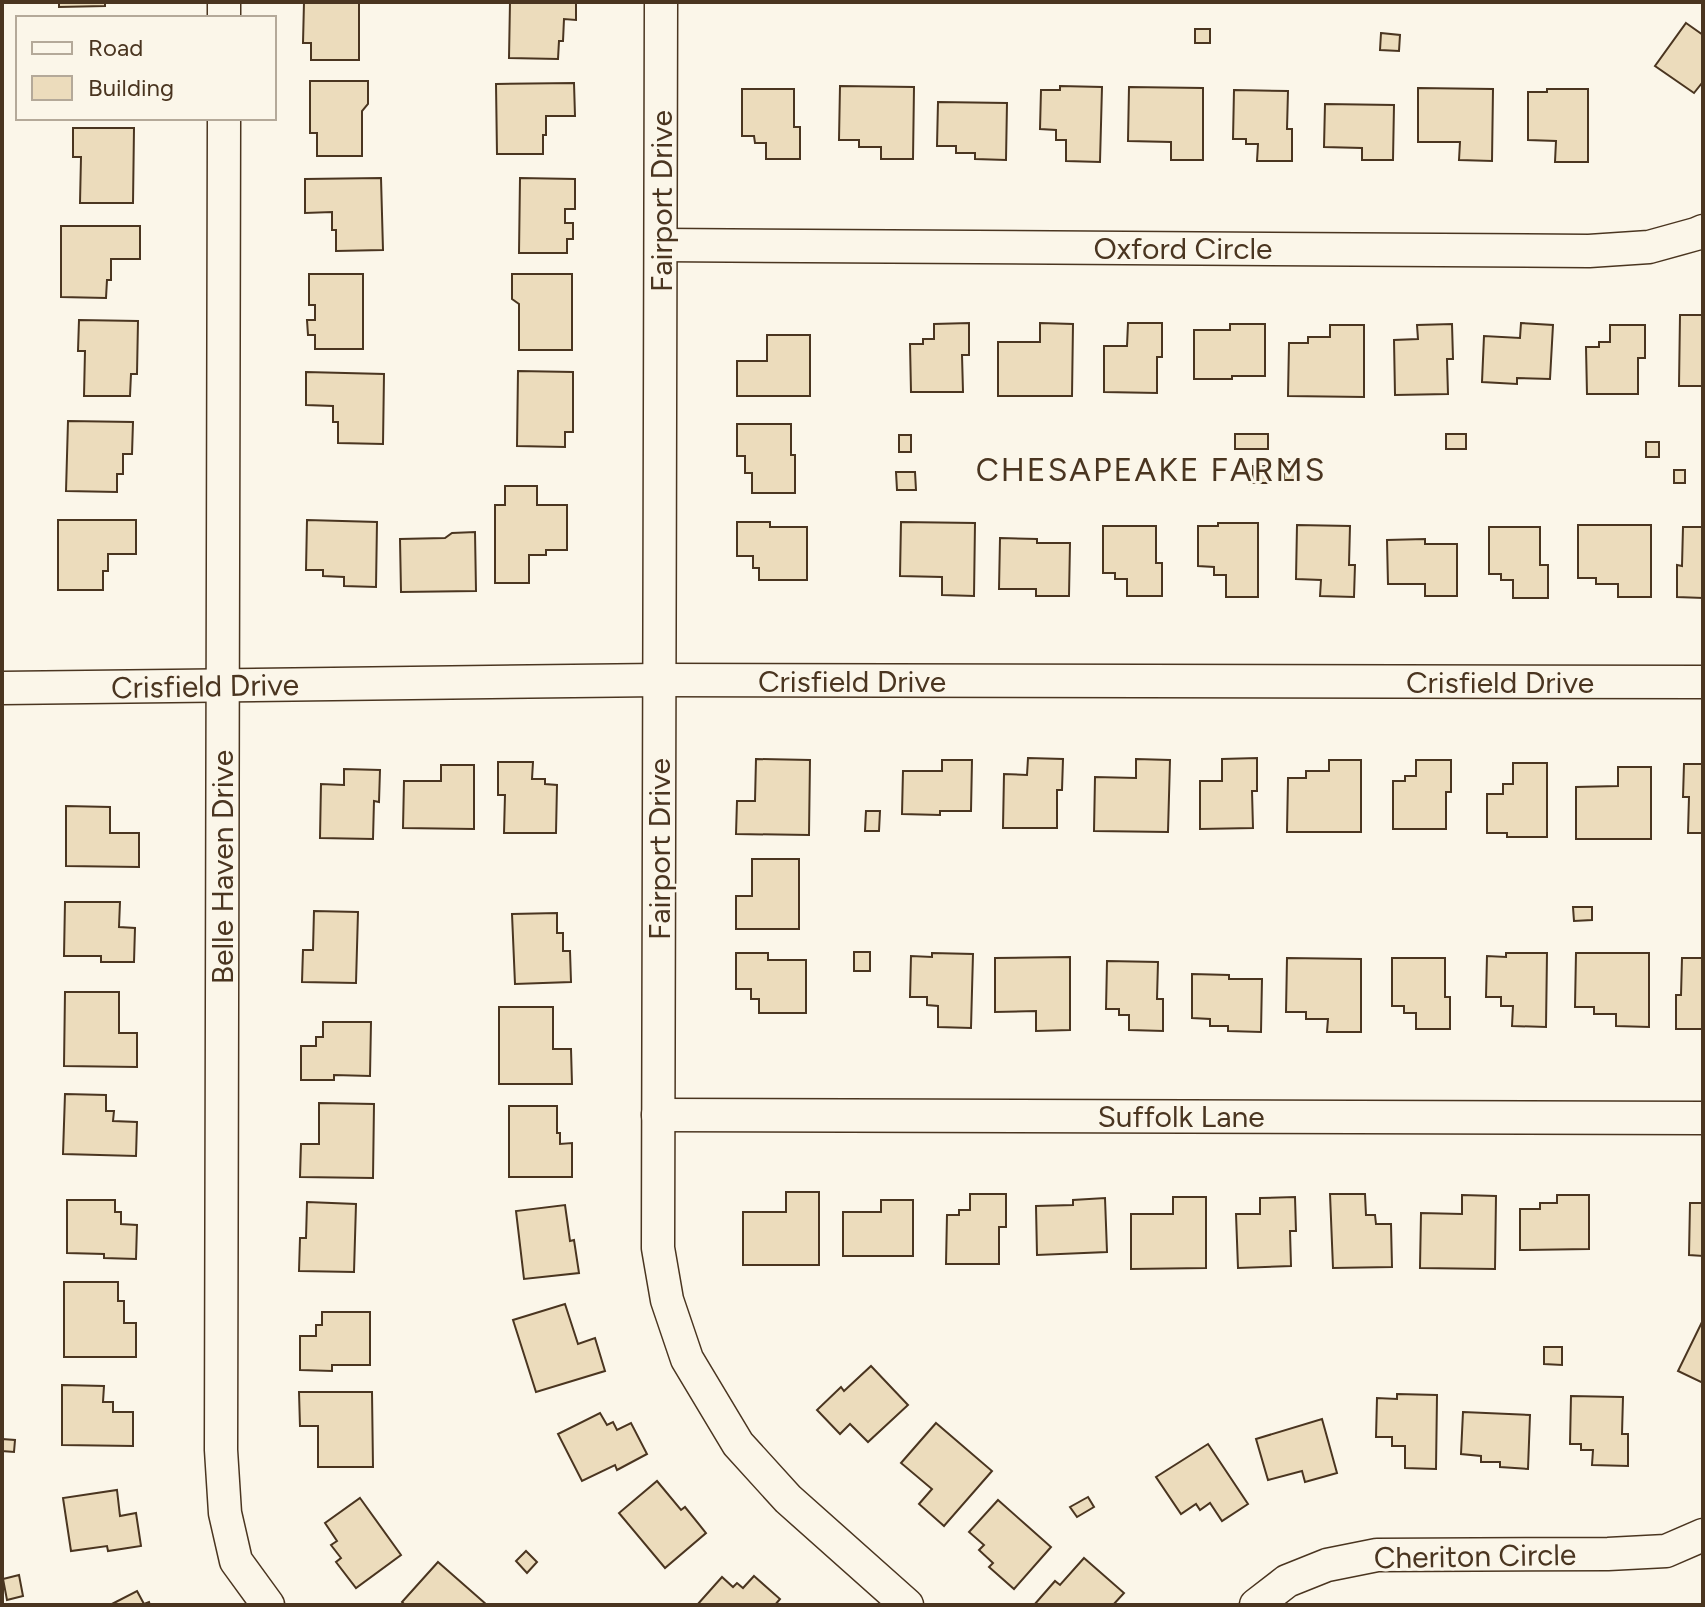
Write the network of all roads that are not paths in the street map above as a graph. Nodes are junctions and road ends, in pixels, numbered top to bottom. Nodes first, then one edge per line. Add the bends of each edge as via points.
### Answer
1 (661, 2) edge
2 (224, 120) edge
3 (1703, 231) edge
4 (661, 245) junction
5 (659, 680) junction
6 (1703, 682) edge
7 (223, 686) junction
8 (2, 688) edge
9 (658, 1115) junction
10 (1703, 1118) edge
11 (1703, 1535) edge
12 (268, 1605) edge
13 (907, 1605) edge
14 (1256, 1605) edge

1 - 4 street, Fairport Drive
2 - 7 street, Belle Haven Drive
3 - 4 street, Oxford Circle via 1649,247 1589,251
4 - 5 street, Fairport Drive
5 - 6 street, Crisfield Drive
5 - 7 street, Crisfield Drive
5 - 9 street, Fairport Drive
7 - 8 street, Crisfield Drive
7 - 12 street, Belle Haven Drive via 221,1450 225,1513 236,1561
9 - 10 street, Suffolk Lane
9 - 13 street, Fairport Drive via 658,1248 667,1300 687,1359 738,1444 788,1499
11 - 14 street, Cheriton Circle via 1666,1551 1377,1555 1327,1565 1287,1581

